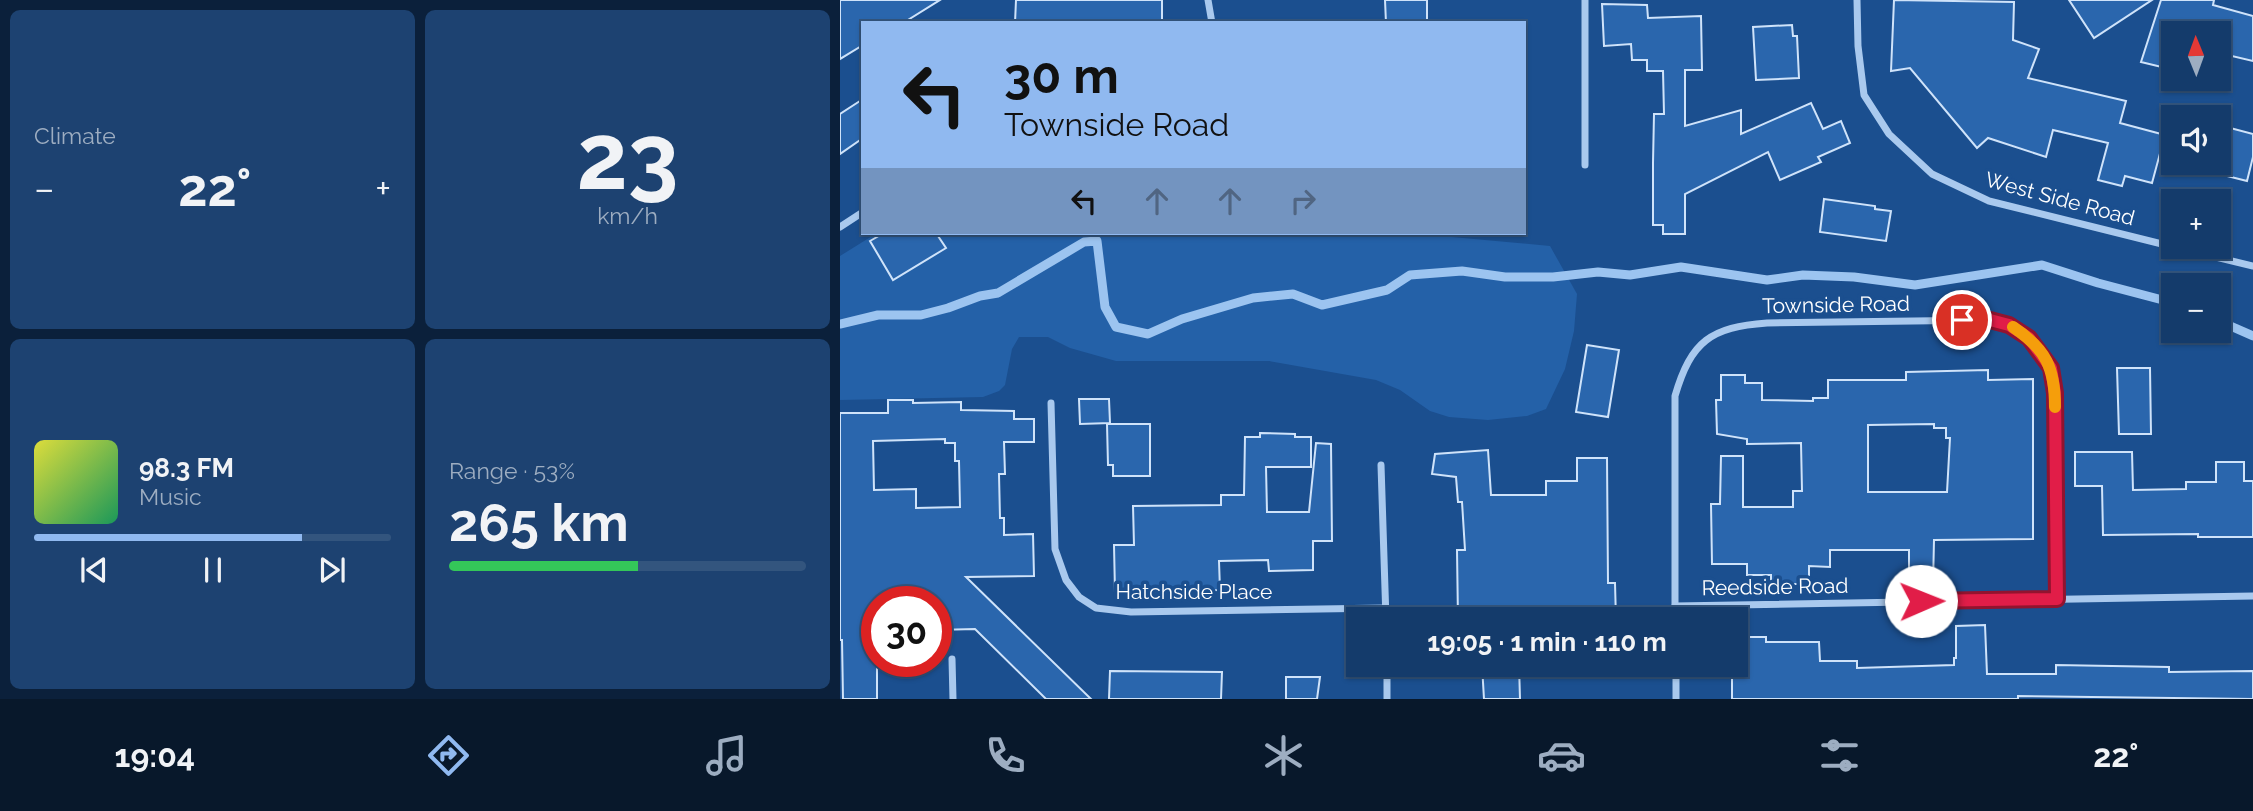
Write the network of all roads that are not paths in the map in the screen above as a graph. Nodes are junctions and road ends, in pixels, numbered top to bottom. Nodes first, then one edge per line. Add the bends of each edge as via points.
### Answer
1 (1208, 0) edge
2 (1585, 0) edge
3 (1857, 0) edge
4 (1212, 21) edge
5 (1585, 165) dead end
6 (861, 213) edge
7 (840, 227) edge
8 (2161, 244) edge
9 (2224, 259) edge
10 (2253, 266) edge
11 (1051, 403) dead end
12 (1381, 465) dead end
13 (2253, 596) edge
14 (2057, 599) junction
15 (1675, 606) joint
16 (1386, 607) edge
17 (1346, 609) edge
18 (952, 659) dead end
19 (1387, 677) edge
20 (1676, 677) edge
21 (953, 699) edge
22 (1387, 699) edge
23 (1676, 699) edge

1 - 4 street
2 - 5 street
3 - 8 street, West Side Road via 1864,95 1889,134 1932,174 1989,201
6 - 7 street
9 - 10 street, West Side Road
11 - 17 street, Hatchside Place via 1055,548 1066,580 1079,597 1096,608 1131,612
12 - 16 street
13 - 14 street, Reedside Road
14 - 15 street, Reedside Road
14 - 15 street, Townside Road via 2055,393 2051,368 2029,338 1990,320 1795,323 1739,325 1717,333 1692,353 1681,376 1675,396
18 - 21 street
19 - 22 street
20 - 23 street

